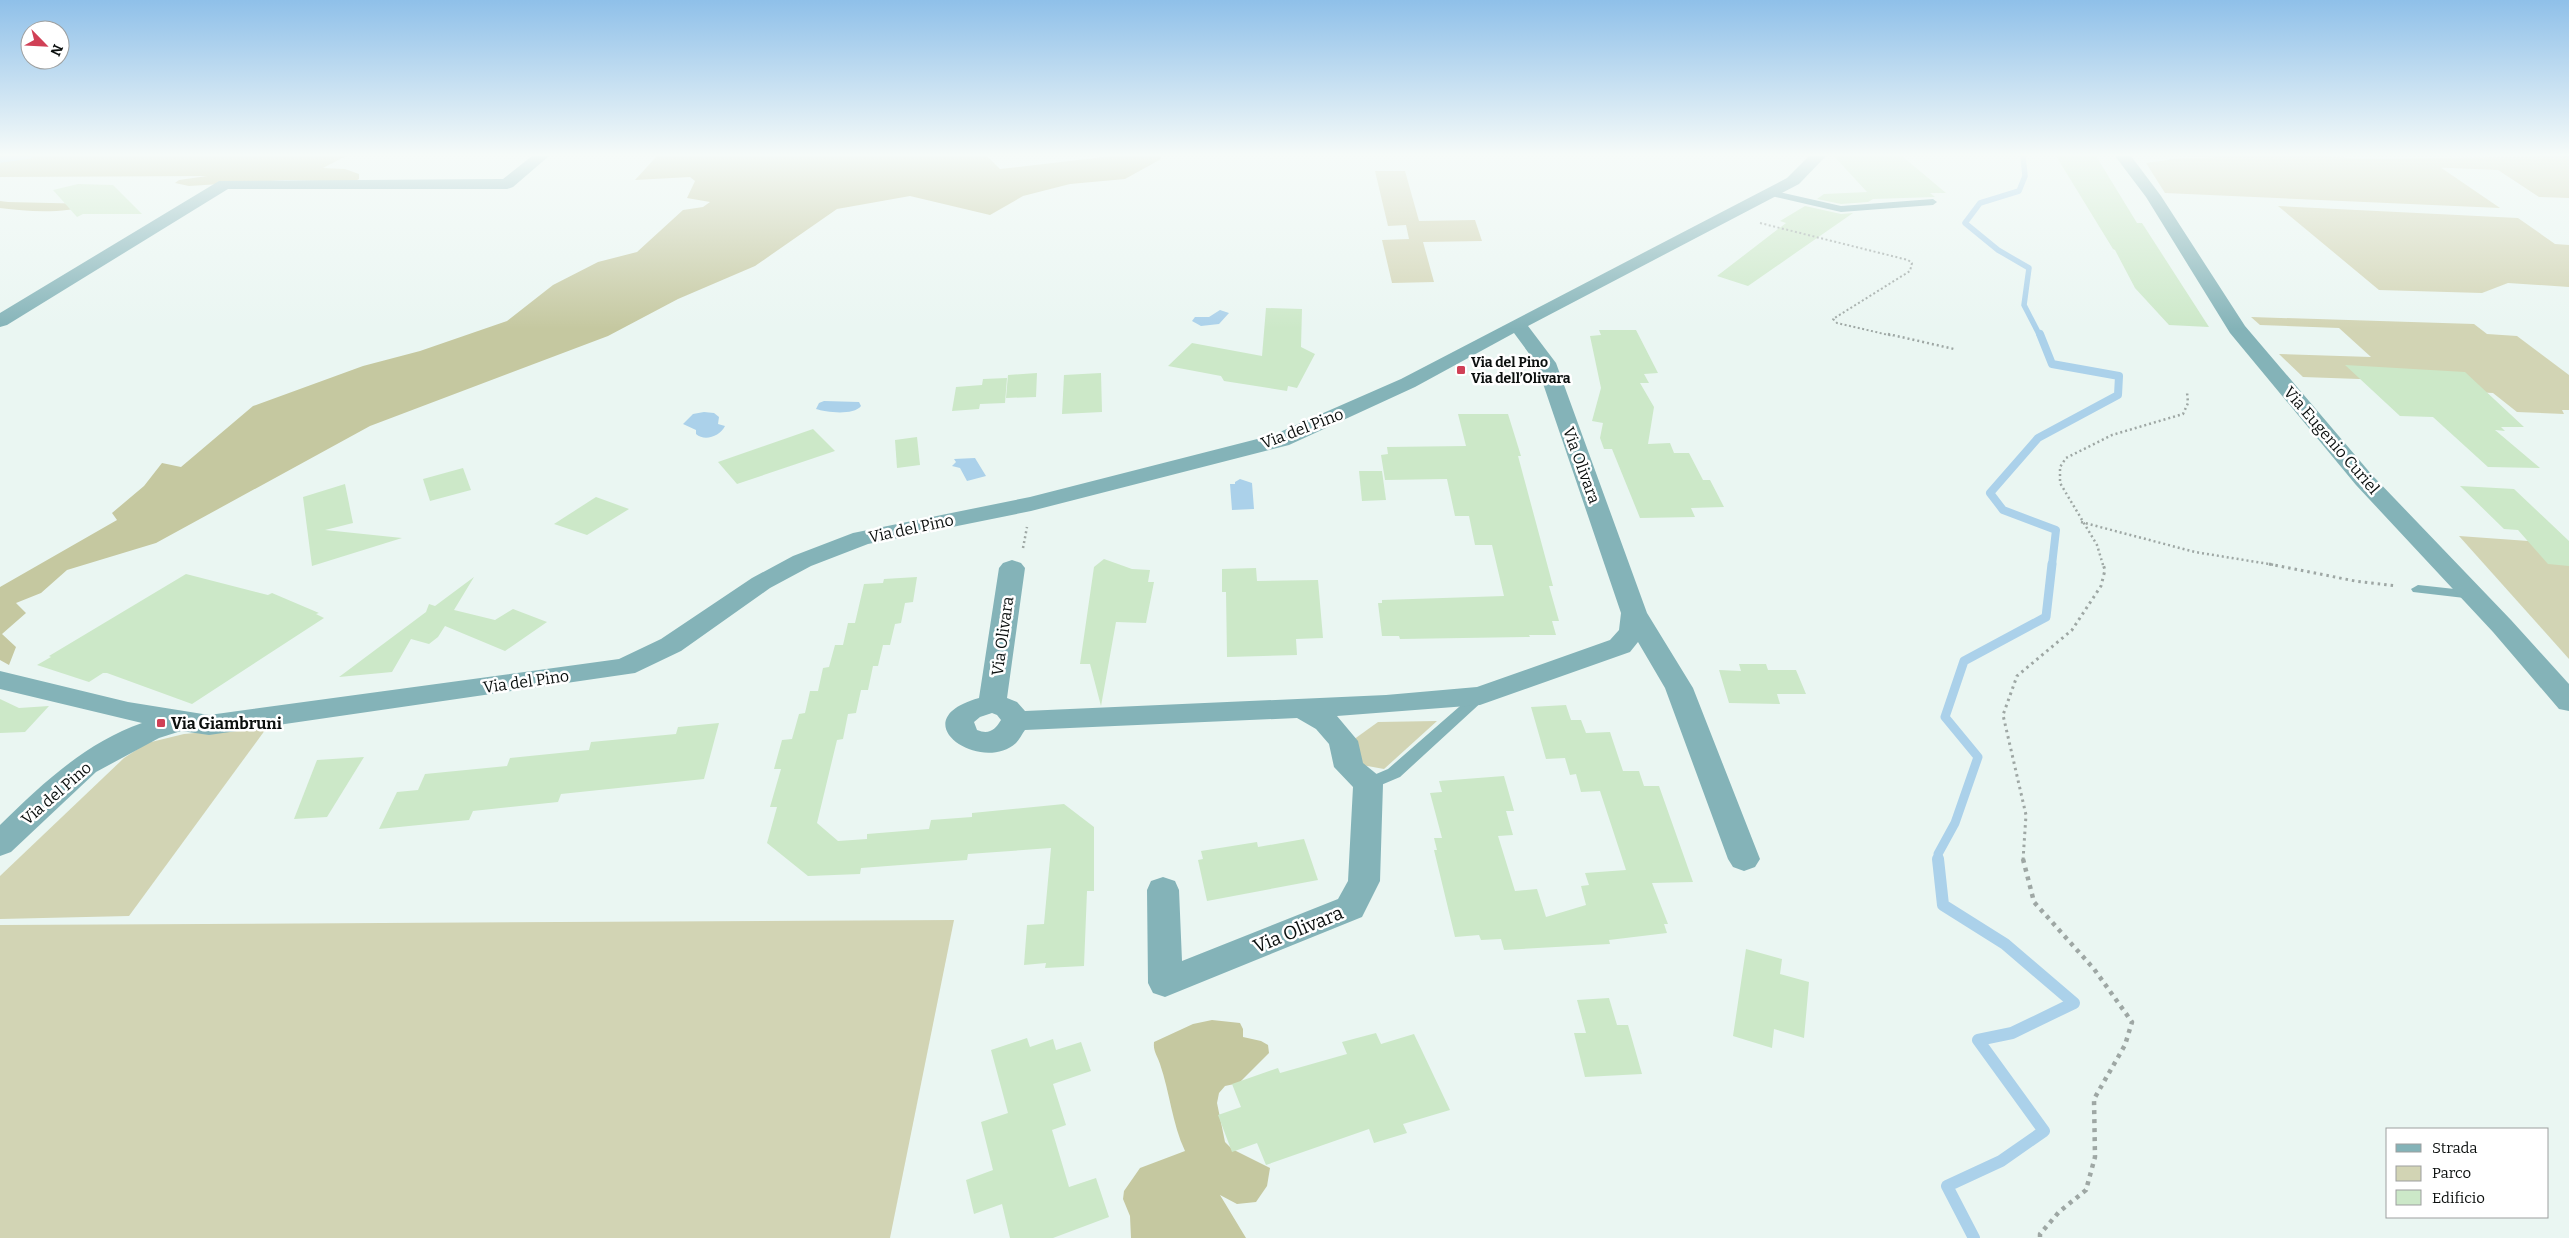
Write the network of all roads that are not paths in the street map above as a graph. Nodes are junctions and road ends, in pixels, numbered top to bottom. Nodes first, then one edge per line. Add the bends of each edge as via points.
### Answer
1 (176, 214) edge
2 (1727, 214) edge
3 (2164, 214) edge
4 (0, 321) edge
5 (1518, 324) junction
6 (1012, 568) road end
7 (2418, 589) road end
8 (2473, 595) junction
9 (1634, 613) junction
10 (0, 680) edge
11 (1480, 696) junction
12 (2569, 702) edge
13 (992, 704) junction
14 (1386, 704) junction
15 (1302, 708) junction
16 (180, 721) junction
17 (1016, 721) junction
18 (1343, 741) junction
19 (1368, 784) junction
20 (0, 844) edge
21 (1744, 859) dead end
22 (1162, 890) dead end

1 - 4 street
2 - 5 street, Via del Pino
3 - 8 street, Via Eugenio Curiel via 2237,329 2364,480
5 - 9 street, Via Olivara via 1546,363
5 - 16 street, Via del Pino via 1408,383 1281,440 1031,504 862,538 802,561 761,583 671,645 624,667 209,725
6 - 13 street, Via Olivara
7 - 8 lane
8 - 12 street, Via Eugenio Curiel
9 - 11 street via 1632,631 1620,646
9 - 21 street, Via Olivara via 1679,688
10 - 16 street
11 - 14 street
11 - 19 lane via 1394,773
13 - 17 street via 1009,709
13 - 17 street via 963,716 959,731 974,742 997,740 1006,735
14 - 15 street
14 - 18 street via 1351,729
15 - 17 street
15 - 18 street via 1326,722
16 - 20 street, Via del Pino via 149,731 85,765
18 - 19 street via 1349,767
19 - 22 street, Via Olivara via 1364,881 1350,908 1165,982

